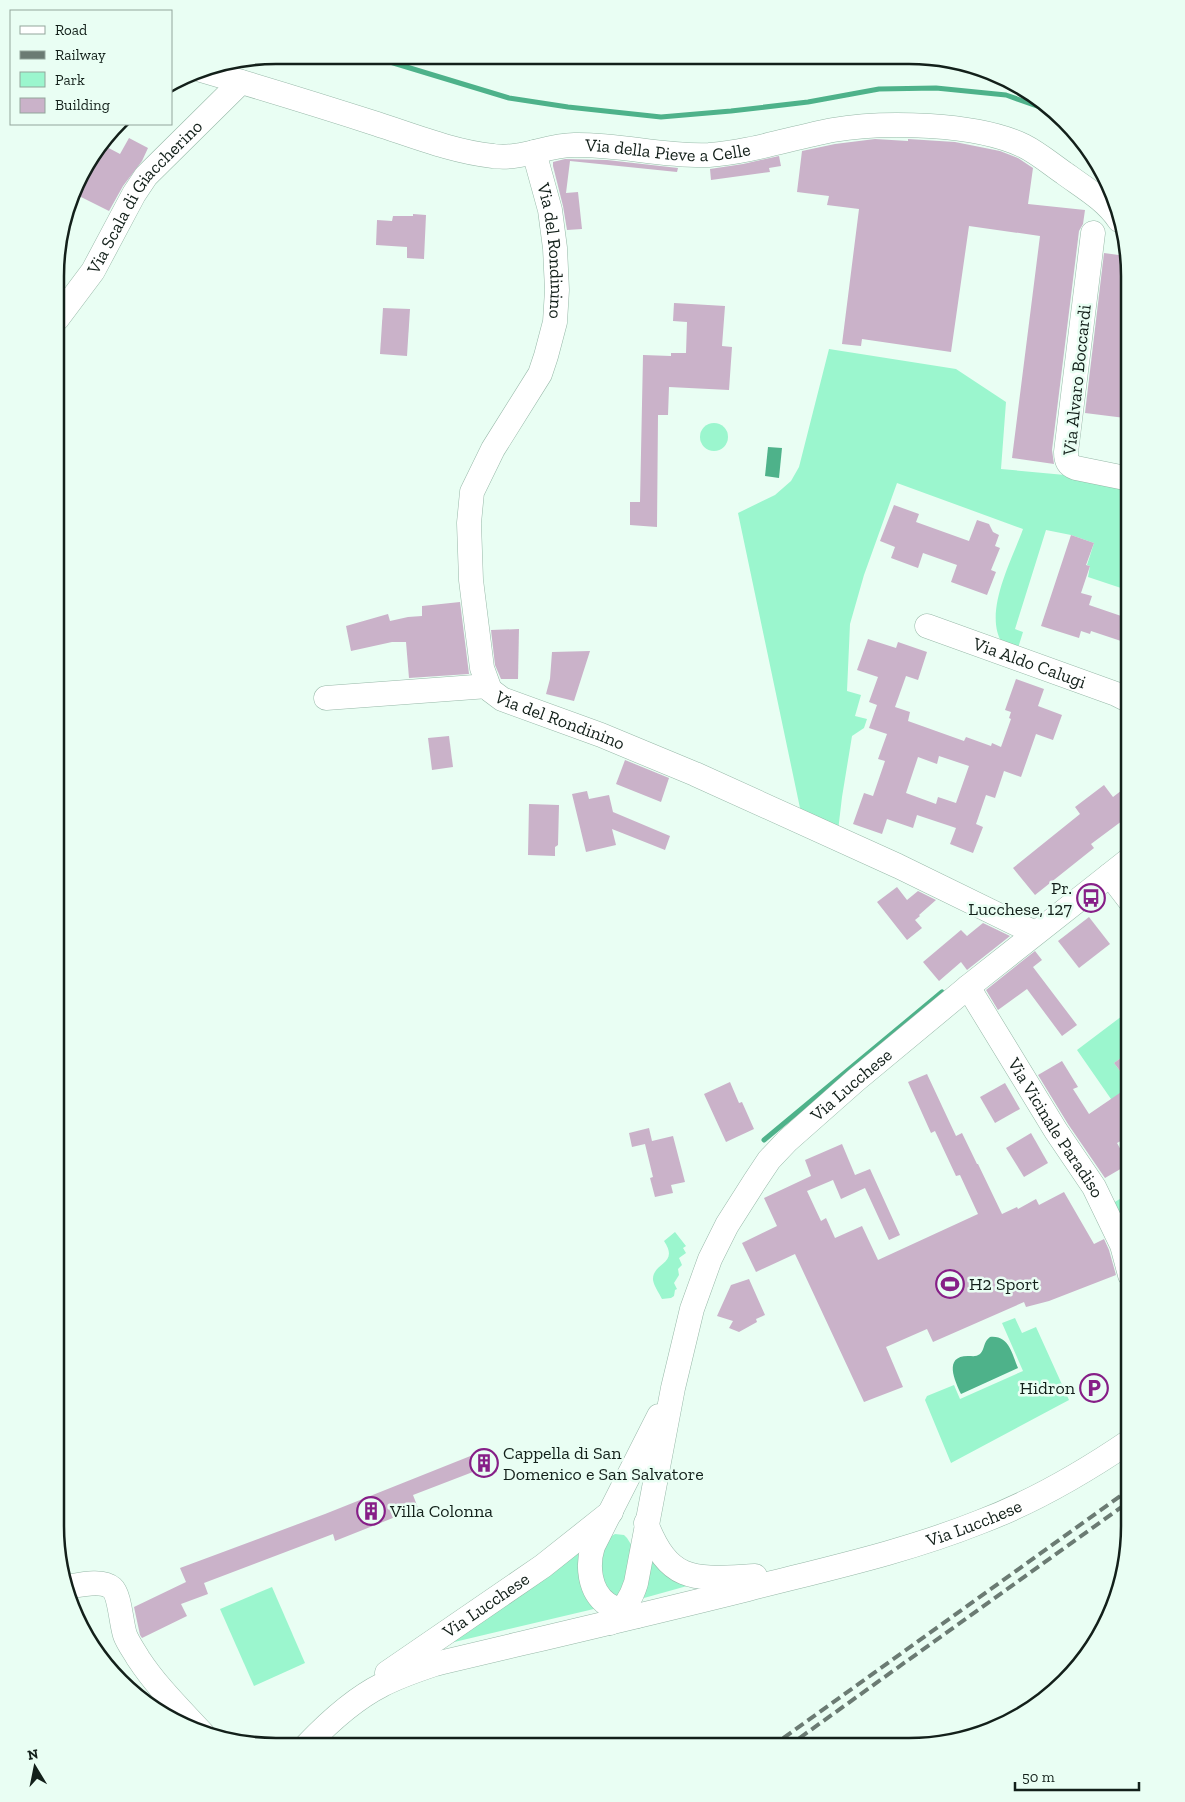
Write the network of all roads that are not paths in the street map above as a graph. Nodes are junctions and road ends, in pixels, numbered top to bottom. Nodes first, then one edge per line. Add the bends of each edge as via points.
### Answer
1 (212, 74) edge
2 (241, 82) junction
3 (534, 152) junction
4 (1111, 211) edge
5 (1092, 233) dead end
6 (64, 310) edge
7 (1121, 477) edge
8 (927, 626) dead end
9 (488, 686) junction
10 (1121, 696) edge
11 (326, 698) dead end
12 (1121, 866) edge
13 (1110, 875) junction
14 (1121, 889) edge
15 (1035, 933) junction
16 (968, 987) junction
17 (1121, 1243) edge
18 (673, 1388) junction
19 (1121, 1447) edge
20 (611, 1512) junction
21 (646, 1523) junction
22 (807, 1574) junction
23 (73, 1586) edge
24 (623, 1617) junction
25 (361, 1698) junction
26 (189, 1719) edge
27 (315, 1738) edge

1 - 2 street, Via della Pieve a Celle
2 - 3 street, Via della Pieve a Celle via 472,152 503,157
2 - 6 street, Via Scala di Giaccherino via 146,176 93,271
3 - 4 street, Via della Pieve a Celle via 575,144 625,147 665,154 708,155 873,126 959,130 993,135 1024,146
3 - 9 street, Via del Rondinino via 550,210 557,306 540,374 493,449 472,492 469,549 481,662
5 - 7 street, Via Alvaro Boccardi via 1066,461 1076,468
8 - 10 street, Via Aldo Calugi
9 - 11 street
9 - 15 street, Via del Rondinino via 502,699 695,774 898,866
12 - 13 street, Via Lucchese
13 - 14 street
13 - 15 street, Via Lucchese
15 - 16 street, Via Lucchese
16 - 17 street, Via Vicinale Paradiso via 1056,1132 1094,1187
16 - 18 street, Via Lucchese via 802,1127 769,1160 727,1225 703,1275
18 - 20 street, Via Lucchese
18 - 21 street, Via Lucchese
19 - 22 street, Via Lucchese via 1057,1486 979,1523 915,1545
20 - 24 street, Via Lucchese via 590,1554 590,1570 598,1594
20 - 25 street, Via Lucchese via 543,1566 373,1683
21 - 22 street, Via Lucchese via 663,1557 685,1573 703,1578
21 - 24 street, Via Lucchese via 636,1582
22 - 24 street, Via Lucchese
23 - 26 street via 97,1584 113,1588 126,1638 164,1694
24 - 25 street, Via Lucchese via 435,1664 396,1678
25 - 27 street, Via Lucchese

